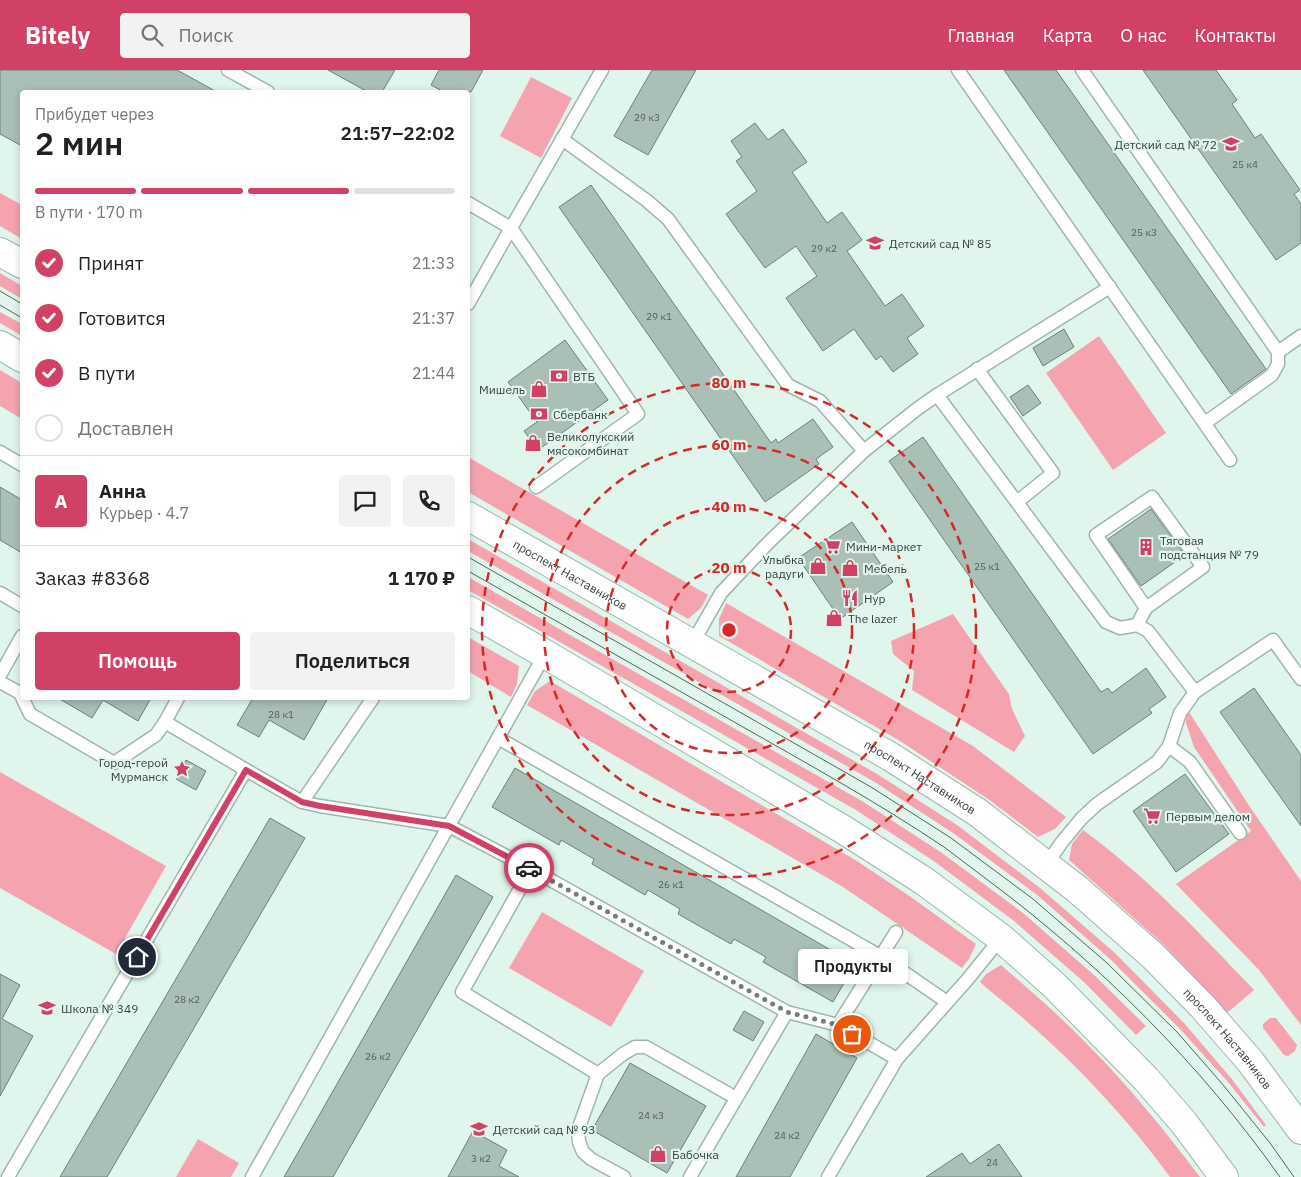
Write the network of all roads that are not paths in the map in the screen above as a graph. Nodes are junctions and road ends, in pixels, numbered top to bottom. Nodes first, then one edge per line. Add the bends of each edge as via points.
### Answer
1 (228, 70) edge
2 (602, 70) edge
3 (958, 70) edge
4 (1082, 70) edge
5 (264, 90) edge
6 (562, 138) junction
7 (470, 205) edge
8 (511, 228) junction
9 (0, 252) edge
10 (20, 263) edge
11 (1110, 287) junction
12 (470, 300) edge
13 (1301, 336) edge
14 (0, 345) edge
15 (1278, 352) junction
16 (20, 357) edge
17 (977, 369) junction
18 (937, 395) junction
19 (1205, 423) junction
20 (864, 451) junction
21 (0, 452) edge
22 (1230, 460) dead end
23 (20, 464) edge
24 (536, 486) dead end
25 (1017, 502) junction
26 (470, 517) edge
27 (0, 593) edge
28 (20, 605) edge
29 (1146, 608) junction
30 (470, 611) edge
31 (1137, 625) junction
32 (20, 640) edge
33 (692, 644) junction
34 (545, 654) junction
35 (0, 675) edge
36 (1301, 679) edge
37 (0, 682) edge
38 (1195, 692) junction
39 (20, 693) edge
40 (23, 700) edge
41 (177, 700) edge
42 (372, 700) edge
43 (165, 722) junction
44 (498, 738) junction
45 (1169, 746) junction
46 (246, 770) junction
47 (302, 802) junction
48 (449, 826) junction
49 (1240, 833) dead end
50 (1046, 865) junction
51 (531, 870) junction
52 (896, 932) dead end
53 (1001, 938) junction
54 (880, 956) junction
55 (947, 1002) junction
56 (787, 1012) junction
57 (838, 1025) junction
58 (896, 1059) junction
59 (598, 1074) junction
60 (736, 1098) junction
61 (1301, 1130) edge
62 (8, 1177) edge
63 (252, 1177) edge
64 (624, 1177) edge
65 (690, 1177) edge
66 (828, 1177) edge
67 (1224, 1177) edge

1 - 5 lane
2 - 6 lane
3 - 11 lane
4 - 15 lane
6 - 8 lane
6 - 20 lane via 668,219 788,385 820,401
7 - 8 lane
8 - 12 lane
8 - 24 lane via 638,414
9 - 10 main road
11 - 17 lane
11 - 19 lane
13 - 15 lane
14 - 16 main road
15 - 19 lane via 1278,364 1272,375
17 - 18 lane
17 - 25 lane via 1053,473
18 - 20 lane
18 - 25 lane
19 - 22 lane
20 - 33 lane via 721,593
21 - 23 lane
25 - 31 lane via 1106,622 1120,628
26 - 33 main road, проспект Наставников
27 - 28 lane
29 - 29 lane via 1096,535 1152,497 1203,567
29 - 31 lane
30 - 34 main road
31 - 38 lane via 1148,631
32 - 35 lane
33 - 50 main road, проспект Наставников via 890,757 977,812
34 - 44 lane
34 - 53 main road via 844,830 924,881
36 - 38 lane via 1273,640
37 - 39 lane
38 - 45 lane via 1180,713
40 - 43 lane via 30,714 114,763 156,735
41 - 43 lane
42 - 47 lane
43 - 46 lane
44 - 48 lane
44 - 54 lane
45 - 49 lane via 1190,762
45 - 50 lane via 1157,762 1081,819
46 - 47 lane
46 - 62 lane
47 - 48 lane
48 - 51 lane
48 - 63 lane
50 - 61 main road, проспект Наставников via 1077,888 1153,956 1203,1006 1250,1061
51 - 56 lane
51 - 59 lane via 462,992
52 - 54 lane
53 - 55 lane
53 - 67 main road via 1054,985 1146,1079
54 - 55 lane
54 - 57 lane
55 - 58 lane
56 - 57 lane
56 - 60 lane
57 - 58 lane
58 - 66 lane
59 - 60 lane via 635,1047 646,1047
59 - 64 lane via 578,1130 579,1142 591,1159
60 - 65 lane

